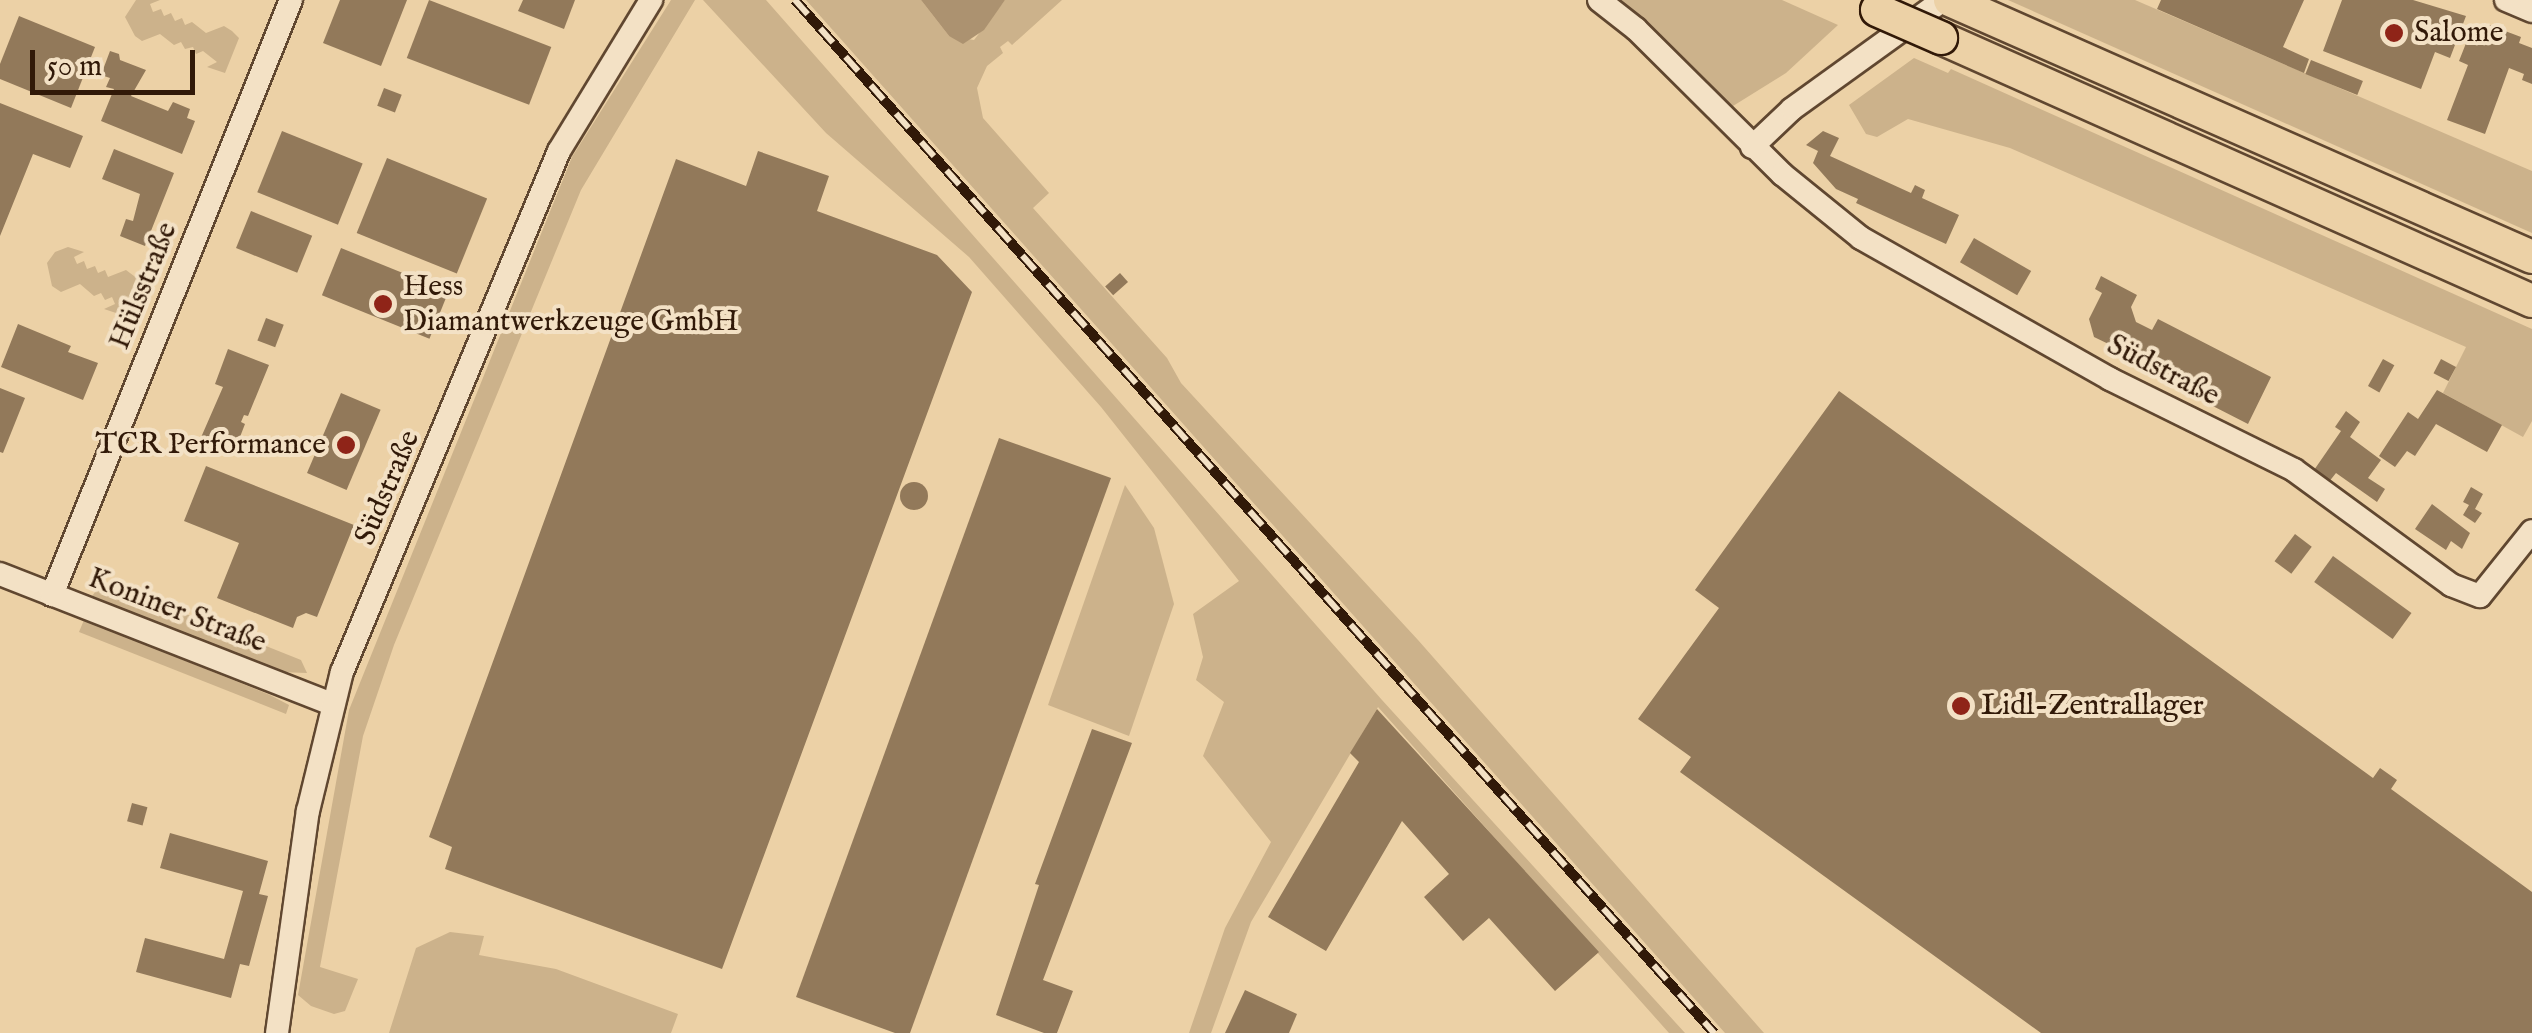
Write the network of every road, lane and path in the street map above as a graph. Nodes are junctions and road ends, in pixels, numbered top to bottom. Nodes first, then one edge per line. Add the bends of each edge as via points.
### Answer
1 (291, 0) edge
2 (651, 0) edge
3 (1600, 0) edge
4 (2506, 0) edge
5 (1957, 4) edge
6 (1866, 5) edge
7 (2532, 11) edge
8 (1752, 147) junction
9 (2532, 257) edge
10 (2532, 301) edge
11 (2532, 531) edge
12 (0, 574) edge
13 (52, 594) junction
14 (332, 704) junction
15 (277, 1033) edge

1 - 13 street, Hülsstraße
2 - 14 street, Südstraße via 559,151
3 - 8 street, Südstraße
4 - 7 street
5 - 8 street via 1792,109
5 - 9 highway
6 - 10 highway, bridge
8 - 11 street, Südstraße via 1893,258 2110,379 2294,470 2451,585 2480,596
12 - 13 street, Koniner Straße
13 - 14 street, Koniner Straße
14 - 15 street, Südstraße via 308,811

